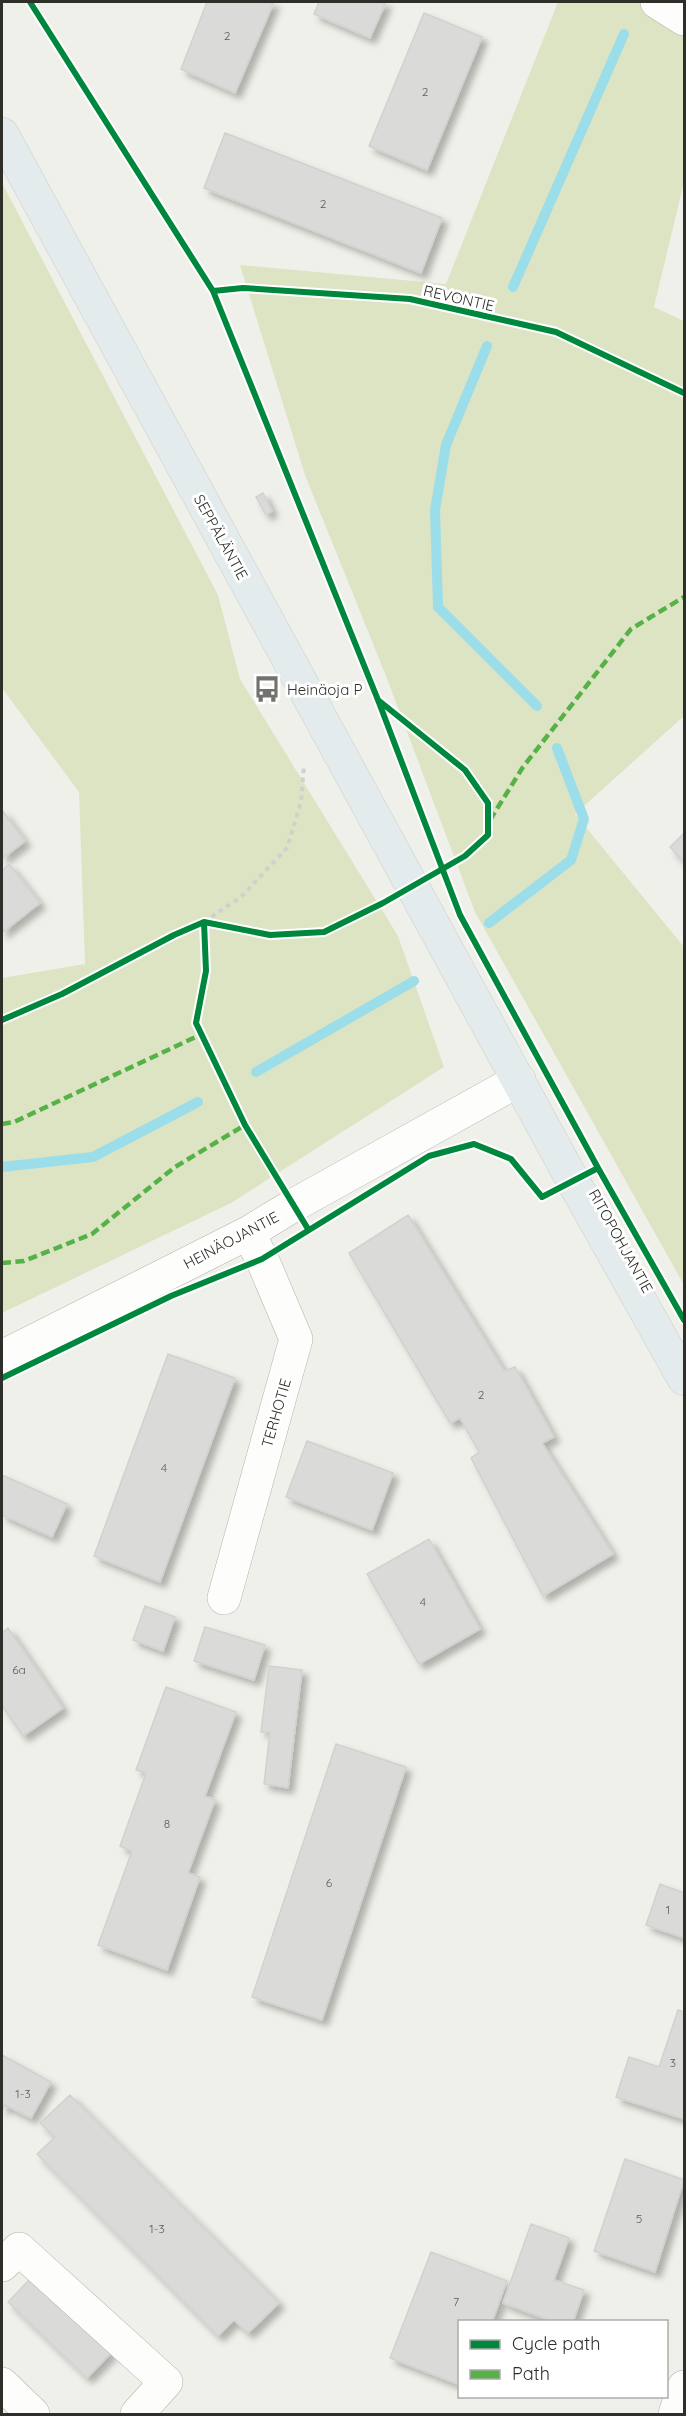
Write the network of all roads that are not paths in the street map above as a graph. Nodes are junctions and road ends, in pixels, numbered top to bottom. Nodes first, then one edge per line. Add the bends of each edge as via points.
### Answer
1 (657, 2) edge
2 (684, 19) edge
3 (2, 134) edge
4 (442, 939) joint
5 (519, 1080) junction
6 (248, 1233) junction
7 (2, 1357) edge
8 (684, 1379) edge
9 (224, 1598) dead end
10 (2, 2265) edge
11 (2, 2384) edge
12 (684, 2387) edge
13 (33, 2415) edge
14 (137, 2415) edge
15 (675, 2415) edge

1 - 2 street
3 - 4 main road, SEPPÄLÄNTIE
4 - 5 main road, RITOPOHJANTIE
5 - 6 street, HEINÄOJANTIE
5 - 8 main road, RITOPOHJANTIE
6 - 7 street, HEINÄOJANTIE
6 - 9 street, TERHOTIE via 296,1339
10 - 14 street via 19,2249 166,2382
11 - 13 street
12 - 15 street

